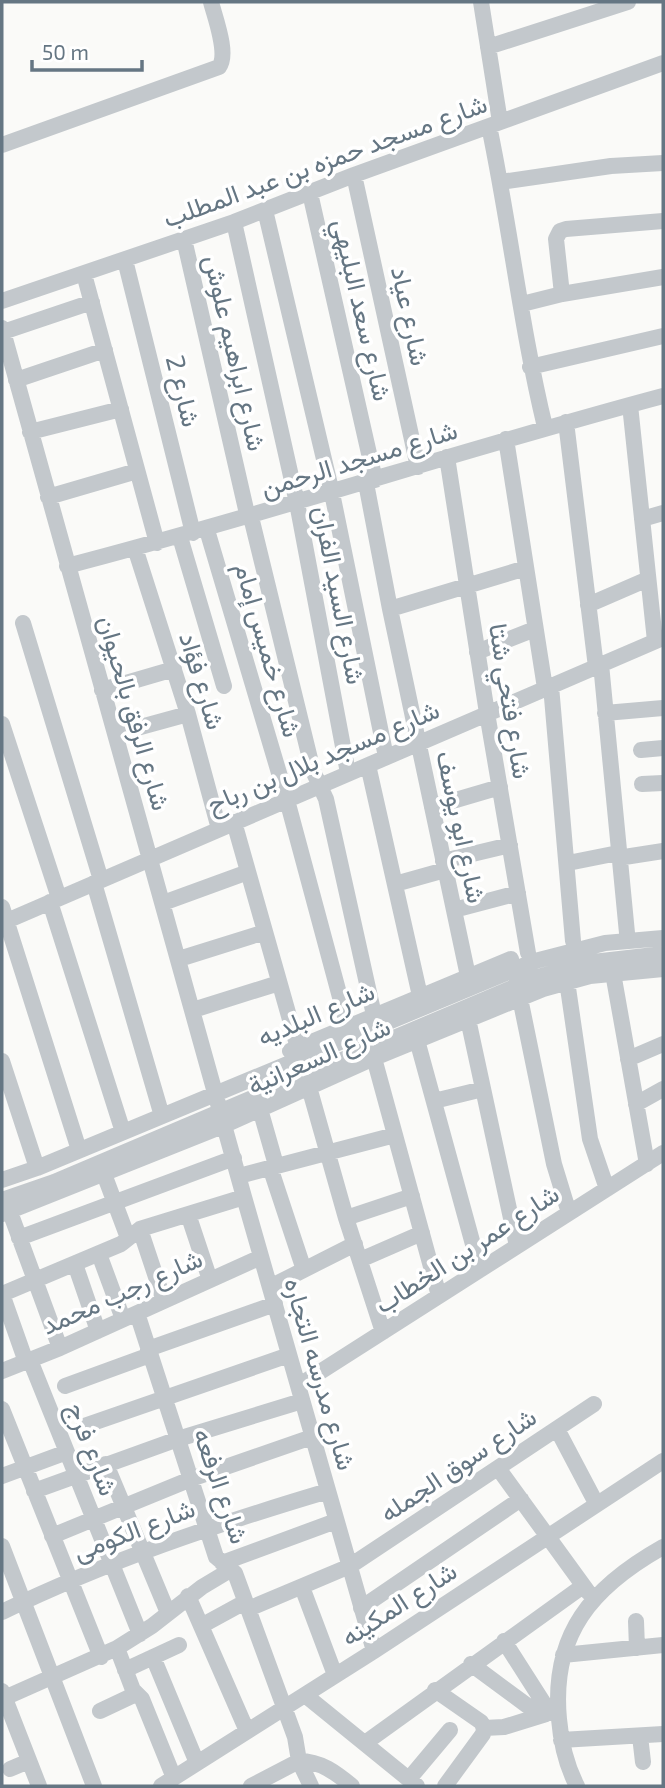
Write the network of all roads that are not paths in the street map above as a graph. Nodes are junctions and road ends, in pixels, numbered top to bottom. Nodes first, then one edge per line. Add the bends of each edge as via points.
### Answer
1 (211, 2) edge
2 (481, 2) edge
3 (628, 2) edge
4 (488, 47) junction
5 (663, 63) edge
6 (494, 124) junction
7 (2, 145) edge
8 (663, 163) edge
9 (354, 175) junction
10 (501, 182) junction
11 (310, 193) junction
12 (265, 210) junction
13 (663, 221) edge
14 (234, 222) junction
15 (184, 239) junction
16 (125, 260) junction
17 (84, 274) junction
18 (663, 277) edge
19 (562, 294) junction
20 (2, 301) edge
21 (92, 302) junction
22 (522, 304) junction
23 (2, 330) edge
24 (663, 336) edge
25 (105, 350) junction
26 (530, 367) junction
27 (16, 380) junction
28 (663, 396) edge
29 (630, 405) junction
30 (121, 409) junction
31 (566, 422) junction
32 (545, 427) junction
33 (30, 432) junction
34 (506, 439) junction
35 (447, 457) junction
36 (418, 467) junction
37 (137, 471) junction
38 (370, 481) junction
39 (332, 493) junction
40 (48, 497) junction
41 (298, 503) junction
42 (663, 513) edge
43 (249, 517) junction
44 (642, 519) junction
45 (193, 533) junction
46 (157, 543) junction
47 (135, 548) junction
48 (67, 566) junction
49 (526, 568) junction
50 (653, 573) edge
51 (466, 586) junction
52 (588, 605) junction
53 (390, 608) junction
54 (23, 623) dead end
55 (535, 629) junction
56 (659, 639) edge
57 (477, 652) junction
58 (598, 666) junction
59 (174, 669) junction
60 (224, 686) dead end
61 (548, 687) junction
62 (102, 690) junction
63 (663, 708) edge
64 (487, 713) junction
65 (605, 713) junction
66 (188, 714) junction
67 (2, 724) edge
68 (115, 734) junction
69 (418, 743) junction
70 (663, 748) edge
71 (641, 750) dead end
72 (386, 757) junction
73 (368, 765) junction
74 (348, 773) junction
75 (663, 783) edge
76 (642, 784) dead end
77 (320, 785) junction
78 (499, 787) junction
79 (286, 800) junction
80 (432, 807) junction
81 (227, 825) junction
82 (510, 845) junction
83 (663, 851) edge
84 (618, 856) junction
85 (150, 858) junction
86 (568, 863) junction
87 (444, 866) junction
88 (248, 872) junction
89 (97, 881) junction
90 (395, 884) junction
91 (518, 893) junction
92 (55, 900) junction
93 (163, 902) junction
94 (454, 910) junction
95 (3, 917) edge
96 (663, 930) edge
97 (265, 932) junction
98 (627, 933) junction
99 (663, 938) edge
100 (573, 940) junction
101 (528, 953) junction
102 (663, 954) edge
103 (179, 959) junction
104 (663, 969) edge
105 (613, 973) junction
106 (468, 976) junction
107 (567, 981) junction
108 (279, 983) junction
109 (420, 996) junction
110 (520, 998) junction
111 (193, 1010) junction
112 (374, 1015) junction
113 (468, 1018) junction
114 (348, 1027) junction
115 (417, 1040) junction
116 (663, 1044) edge
117 (298, 1048) junction
118 (374, 1058) junction
119 (628, 1059) junction
120 (2, 1062) edge
121 (309, 1087) junction
122 (483, 1089) junction
123 (663, 1089) edge
124 (434, 1101) junction
125 (636, 1104) junction
126 (260, 1109) junction
127 (220, 1110) junction
128 (162, 1116) junction
129 (123, 1132) junction
130 (395, 1135) junction
131 (79, 1150) junction
132 (327, 1152) junction
133 (663, 1153) edge
134 (234, 1158) junction
135 (647, 1164) junction
136 (273, 1166) junction
137 (37, 1168) junction
138 (104, 1174) junction
139 (3, 1176) edge
140 (239, 1176) junction
141 (607, 1189) junction
142 (412, 1196) junction
143 (244, 1197) junction
144 (114, 1203) junction
145 (6, 1206) edge
146 (569, 1213) junction
147 (188, 1214) junction
148 (346, 1218) junction
149 (134, 1233) junction
150 (422, 1233) junction
151 (19, 1238) junction
152 (517, 1246) junction
153 (357, 1252) junction
154 (99, 1254) junction
155 (261, 1257) junction
156 (75, 1264) junction
157 (304, 1270) junction
158 (480, 1270) junction
159 (34, 1280) junction
160 (209, 1280) junction
161 (270, 1287) junction
162 (2, 1294) edge
163 (439, 1296) junction
164 (164, 1301) junction
165 (275, 1304) junction
166 (130, 1316) junction
167 (98, 1331) junction
168 (383, 1332) junction
169 (60, 1348) junction
170 (149, 1352) junction
171 (289, 1355) junction
172 (28, 1361) junction
173 (2, 1371) edge
174 (65, 1386) dead end
175 (300, 1394) junction
176 (164, 1397) junction
177 (594, 1404) dead end
178 (2, 1409) edge
179 (83, 1426) dead end
180 (557, 1429) junction
181 (312, 1437) junction
182 (178, 1439) junction
183 (67, 1452) junction
184 (663, 1461) edge
185 (106, 1464) junction
186 (25, 1468) junction
187 (498, 1468) junction
188 (76, 1475) junction
189 (2, 1476) edge
190 (191, 1479) junction
191 (328, 1490) junction
192 (34, 1491) junction
193 (521, 1499) junction
194 (596, 1503) junction
195 (123, 1506) junction
196 (93, 1518) junction
197 (336, 1521) junction
198 (207, 1528) junction
199 (52, 1536) junction
200 (547, 1536) junction
201 (2, 1546) edge
202 (663, 1547) edge
203 (143, 1553) junction
204 (111, 1565) junction
205 (227, 1566) junction
206 (349, 1566) junction
207 (70, 1581) junction
208 (583, 1586) junction
209 (302, 1587) junction
210 (188, 1597) junction
211 (594, 1599) junction
212 (23, 1601) junction
213 (247, 1606) junction
214 (361, 1608) junction
215 (2, 1612) edge
216 (168, 1614) junction
217 (636, 1621) dead end
218 (201, 1626) junction
219 (140, 1634) junction
220 (504, 1641) junction
221 (179, 1645) dead end
222 (663, 1645) edge
223 (117, 1648) junction
224 (637, 1648) junction
225 (374, 1651) junction
226 (563, 1655) junction
227 (100, 1657) junction
228 (153, 1657) junction
229 (471, 1664) junction
230 (125, 1670) junction
231 (335, 1675) junction
232 (52, 1677) junction
233 (435, 1690) junction
234 (136, 1694) junction
235 (305, 1695) junction
236 (3, 1696) edge
237 (284, 1707) junction
238 (100, 1712) dead end
239 (549, 1713) junction
240 (484, 1728) junction
241 (450, 1730) dead end
242 (247, 1731) junction
243 (663, 1734) edge
244 (640, 1736) junction
245 (561, 1740) junction
246 (365, 1743) junction
247 (29, 1761) junction
248 (299, 1761) junction
249 (643, 1762) dead end
250 (197, 1763) junction
251 (10, 1769) dead end
252 (168, 1782) edge
253 (413, 1783) edge
254 (572, 1784) edge
255 (39, 1786) edge
256 (94, 1786) edge
257 (251, 1786) edge
258 (311, 1786) edge
259 (352, 1786) edge
260 (445, 1786) edge

1 - 7 street via 223,52 219,67
2 - 4 street
3 - 4 street
4 - 6 street
5 - 6 street, شارع مسجد حمزه بن عبد المطلب
6 - 9 street, شارع مسجد حمزه بن عبد المطلب
6 - 10 street
8 - 10 street
9 - 11 street, شارع مسجد حمزه بن عبد المطلب
9 - 36 street, شارع عياد
10 - 22 street
11 - 12 street, شارع مسجد حمزه بن عبد المطلب
11 - 38 street, شارع سعد البليهي
12 - 14 street, شارع مسجد حمزه بن عبد المطلب
12 - 39 street
13 - 19 street via 560,231 556,239
14 - 15 street, شارع مسجد حمزه بن عبد المطلب
14 - 41 street, شارع السيد الفران
15 - 16 street, شارع مسجد حمزه بن عبد المطلب
15 - 43 street, شارع ابراهيم علوش
16 - 17 street, شارع مسجد حمزه بن عبد المطلب
16 - 45 street, شارع 2
17 - 20 street, شارع مسجد حمزه بن عبد المطلب
17 - 21 street
18 - 19 street
19 - 22 street
21 - 23 street
21 - 25 street
22 - 26 street
23 - 27 street, شارع الرفق بالحيوان
24 - 26 street
25 - 27 street
25 - 30 street
26 - 32 street
27 - 33 street, شارع الرفق بالحيوان
28 - 29 street, شارع مسجد الرحمن
29 - 31 street, شارع مسجد الرحمن
29 - 44 street
30 - 33 street
30 - 37 street
31 - 32 street, شارع مسجد الرحمن
31 - 52 street
32 - 34 street, شارع مسجد الرحمن
33 - 40 street, شارع الرفق بالحيوان
34 - 35 street, شارع مسجد الرحمن
34 - 49 street
35 - 36 street, شارع مسجد الرحمن
35 - 51 street, شارع فتحي شتا
36 - 38 street, شارع مسجد الرحمن
37 - 40 street
37 - 46 street
38 - 39 street, شارع مسجد الرحمن
38 - 53 street, شارع ابو يوسف
39 - 41 street, شارع مسجد الرحمن
39 - 72 street
40 - 48 street, شارع الرفق بالحيوان
41 - 43 street, شارع مسجد الرحمن
41 - 74 street, شارع السيد الفران
42 - 44 street
43 - 45 street, شارع مسجد الرحمن
43 - 77 street, شارع ابراهيم علوش
44 - 50 street
45 - 46 street, شارع مسجد الرحمن
45 - 60 street
45 - 79 street, شارع خميس إمام
46 - 47 street, شارع مسجد الرحمن
47 - 48 street, شارع مسجد الرحمن
47 - 59 street, شارع فؤاد
48 - 62 street, شارع الرفق بالحيوان
49 - 51 street
49 - 55 street
50 - 52 street
50 - 56 street
51 - 53 street
51 - 57 street, شارع فتحي شتا
52 - 58 street
53 - 69 street, شارع ابو يوسف
54 - 89 street
55 - 57 street
55 - 61 street
56 - 58 street, شارع مسجد بلال بن رباح
57 - 64 street, شارع فتحي شتا
58 - 61 street, شارع مسجد بلال بن رباح
58 - 65 street
59 - 62 street
59 - 66 street, شارع فؤاد
61 - 64 street, شارع مسجد بلال بن رباح
61 - 86 street
62 - 68 street, شارع الرفق بالحيوان
63 - 65 street
64 - 69 street, شارع مسجد بلال بن رباح
64 - 78 street, شارع فتحي شتا
65 - 84 street
66 - 68 street
66 - 81 street, شارع فؤاد
67 - 92 street
68 - 85 street, شارع الرفق بالحيوان
69 - 72 street, شارع مسجد بلال بن رباح
69 - 80 street, شارع ابو يوسف
70 - 71 street
72 - 73 street, شارع مسجد بلال بن رباح
73 - 74 street, شارع مسجد بلال بن رباح
73 - 90 street
74 - 77 street, شارع مسجد بلال بن رباح
75 - 76 street
77 - 79 street, شارع مسجد بلال بن رباح
77 - 112 street, شارع ابراهيم علوش
78 - 80 street
78 - 82 street, شارع فتحي شتا
79 - 81 street, شارع مسجد بلال بن رباح
79 - 114 street, شارع خميس إمام
80 - 87 street, شارع ابو يوسف
81 - 85 street, شارع مسجد بلال بن رباح
81 - 88 street, شارع فؤاد
82 - 87 street
82 - 91 street, شارع فتحي شتا
83 - 84 street
84 - 86 street
84 - 98 street
85 - 89 street, شارع مسجد بلال بن رباح
85 - 93 street, شارع الرفق بالحيوان
86 - 100 street
87 - 90 street
87 - 94 street, شارع ابو يوسف
88 - 93 street
88 - 97 street, شارع فؤاد
89 - 92 street, شارع مسجد بلال بن رباح
89 - 128 street
90 - 109 street
91 - 94 street
91 - 101 street, شارع فتحي شتا
92 - 95 street, شارع مسجد بلال بن رباح
92 - 129 street
93 - 103 street, شارع الرفق بالحيوان
94 - 106 street, شارع ابو يوسف
95 - 131 street
96 - 98 street, شارع البلديه
97 - 103 street
97 - 108 street, شارع فؤاد
98 - 100 street, شارع البلديه
99 - 127 street via 605,943 535,961
100 - 101 street, شارع البلديه
101 - 106 street, شارع البلديه
102 - 127 street via 593,961 538,977
103 - 111 street, شارع الرفق بالحيوان
104 - 105 street, شارع السعرانية
105 - 107 street, شارع السعرانية
105 - 119 street
106 - 109 street, شارع البلديه
107 - 110 street, شارع السعرانية
107 - 141 street via 590,1139
108 - 111 street
108 - 117 street, شارع فؤاد
109 - 112 street, شارع البلديه
110 - 113 street, شارع السعرانية
110 - 146 street via 554,1164
111 - 127 street, شارع الرفق بالحيوان
112 - 114 street, شارع البلديه
113 - 115 street, شارع السعرانية
113 - 122 street
114 - 117 street, شارع البلديه
115 - 118 street, شارع السعرانية
115 - 124 street
116 - 119 street
117 - 127 street, شارع البلديه via 230,1078
118 - 121 street, شارع السعرانية
118 - 130 street
119 - 125 street
120 - 137 street
121 - 126 street, شارع السعرانية
121 - 132 street
122 - 124 street
122 - 152 street
123 - 125 street
124 - 158 street
125 - 135 street
126 - 127 street, شارع السعرانية
126 - 136 street
127 - 128 street, شارع البلديه
127 - 134 street, شارع مدرسه التجاره
127 - 138 street, شارع السعرانية
127 - 145 street, شارع البلديه
128 - 129 street, شارع البلديه
129 - 131 street, شارع البلديه
130 - 132 street
130 - 142 street
131 - 137 street, شارع البلديه
132 - 136 street
132 - 148 street
133 - 135 street, شارع عمر بن الخطاب
134 - 140 street, شارع مدرسه التجاره
134 - 144 street
135 - 141 street, شارع عمر بن الخطاب
136 - 140 street
136 - 157 street
137 - 139 street, شارع البلديه
138 - 144 street
138 - 145 street, شارع السعرانية
139 - 145 street
140 - 143 street, شارع مدرسه التجاره
141 - 146 street, شارع عمر بن الخطاب
142 - 148 street
142 - 150 street
143 - 147 street
143 - 155 street, شارع مدرسه التجاره
144 - 149 street
144 - 151 street
145 - 151 street
146 - 152 street, شارع عمر بن الخطاب
147 - 149 street
147 - 160 street
148 - 153 street
149 - 154 street
149 - 164 street
150 - 153 street
150 - 163 street
151 - 159 street
152 - 158 street, شارع عمر بن الخطاب
153 - 157 street
153 - 168 street
154 - 156 street
154 - 166 street, شارع الرفعه
155 - 160 street, شارع رجب محمد
155 - 161 street, شارع مدرسه التجاره
156 - 159 street
156 - 167 street
157 - 161 street
158 - 163 street, شارع عمر بن الخطاب
159 - 162 street
159 - 169 street
160 - 164 street, شارع رجب محمد
161 - 165 street, شارع مدرسه التجاره
162 - 172 street, شارع فرج
163 - 168 street, شارع عمر بن الخطاب
164 - 166 street, شارع رجب محمد
165 - 170 street
165 - 171 street, شارع مدرسه التجاره
166 - 167 street, شارع رجب محمد
166 - 170 street, شارع الرفعه
167 - 169 street, شارع رجب محمد
168 - 175 street, شارع عمر بن الخطاب
169 - 172 street, شارع رجب محمد
170 - 174 street
170 - 176 street, شارع الرفعه
171 - 175 street, شارع مدرسه التجاره
171 - 176 street
172 - 173 street, شارع رجب محمد
172 - 183 street, شارع فرج
175 - 181 street, شارع مدرسه التجاره
175 - 182 street, شارع عمر بن الخطاب
176 - 179 street
176 - 182 street, شارع الرفعه
177 - 180 street, شارع سوق الجمله
178 - 186 street
180 - 187 street, شارع سوق الجمله
180 - 194 street
181 - 190 street
181 - 191 street, شارع مدرسه التجاره
182 - 185 street, شارع عمر بن الخطاب
182 - 190 street, شارع الرفعه
183 - 186 street
183 - 188 street, شارع فرج
184 - 194 street, شارع المكينه
185 - 188 street, شارع عمر بن الخطاب
185 - 195 street
186 - 189 street
186 - 192 street
187 - 193 street
187 - 206 street, شارع سوق الجمله
188 - 192 street, شارع عمر بن الخطاب
188 - 196 street, شارع فرج
190 - 195 street
190 - 198 street, شارع الرفعه
191 - 197 street, شارع مدرسه التجاره
191 - 198 street, شارع الكومى
192 - 199 street
193 - 200 street
193 - 214 street
194 - 200 street, شارع المكينه
195 - 196 street
195 - 203 street
196 - 199 street
196 - 204 street, شارع فرج
197 - 205 street
197 - 206 street, شارع مدرسه التجاره
198 - 203 street, شارع الكومى
198 - 205 street, شارع الرفعه via 216,1557
199 - 207 street
200 - 208 street
200 - 225 street, شارع المكينه
201 - 212 street
202 - 211 street
203 - 204 street, شارع الكومى
203 - 216 street
204 - 207 street, شارع الكومى
204 - 219 street, شارع فرج
205 - 210 street
205 - 213 street, شارع الرفعه
206 - 209 street, شارع سوق الجمله
206 - 214 street, شارع مدرسه التجاره
207 - 212 street, شارع الكومى
207 - 227 street
208 - 211 street
208 - 220 street
209 - 213 street, شارع سوق الجمله
209 - 231 street
210 - 216 street
210 - 218 street
211 - 226 street via 575,1625
212 - 215 street, شارع الكومى
212 - 232 street
213 - 218 street, شارع سوق الجمله
213 - 237 street, شارع الرفعه
214 - 225 street, شارع مدرسه التجاره
216 - 219 street
217 - 224 street
218 - 242 street
219 - 223 street
220 - 229 street
220 - 239 street
221 - 228 street
222 - 224 street
223 - 227 street
223 - 230 street
224 - 226 street
225 - 231 street, شارع المكينه
226 - 239 street
227 - 232 street
228 - 230 street
228 - 250 street
229 - 233 street
229 - 239 street
230 - 234 street
231 - 235 street, شارع المكينه
232 - 236 street
232 - 256 street
233 - 240 street
233 - 246 street
234 - 238 street
234 - 252 street via 142,1699
235 - 237 street, شارع المكينه
235 - 246 street
236 - 247 street
237 - 242 street, شارع المكينه
237 - 248 street, شارع الرفعه
239 - 240 street via 504,1727
239 - 245 street
240 - 260 street
241 - 253 street
242 - 250 street, شارع المكينه
243 - 244 street
244 - 245 street
244 - 249 street
245 - 254 street
246 - 253 street
247 - 251 street
247 - 255 street
248 - 257 street
248 - 258 street, شارع الرفعه
248 - 259 street via 326,1767
250 - 252 street, شارع المكينه

